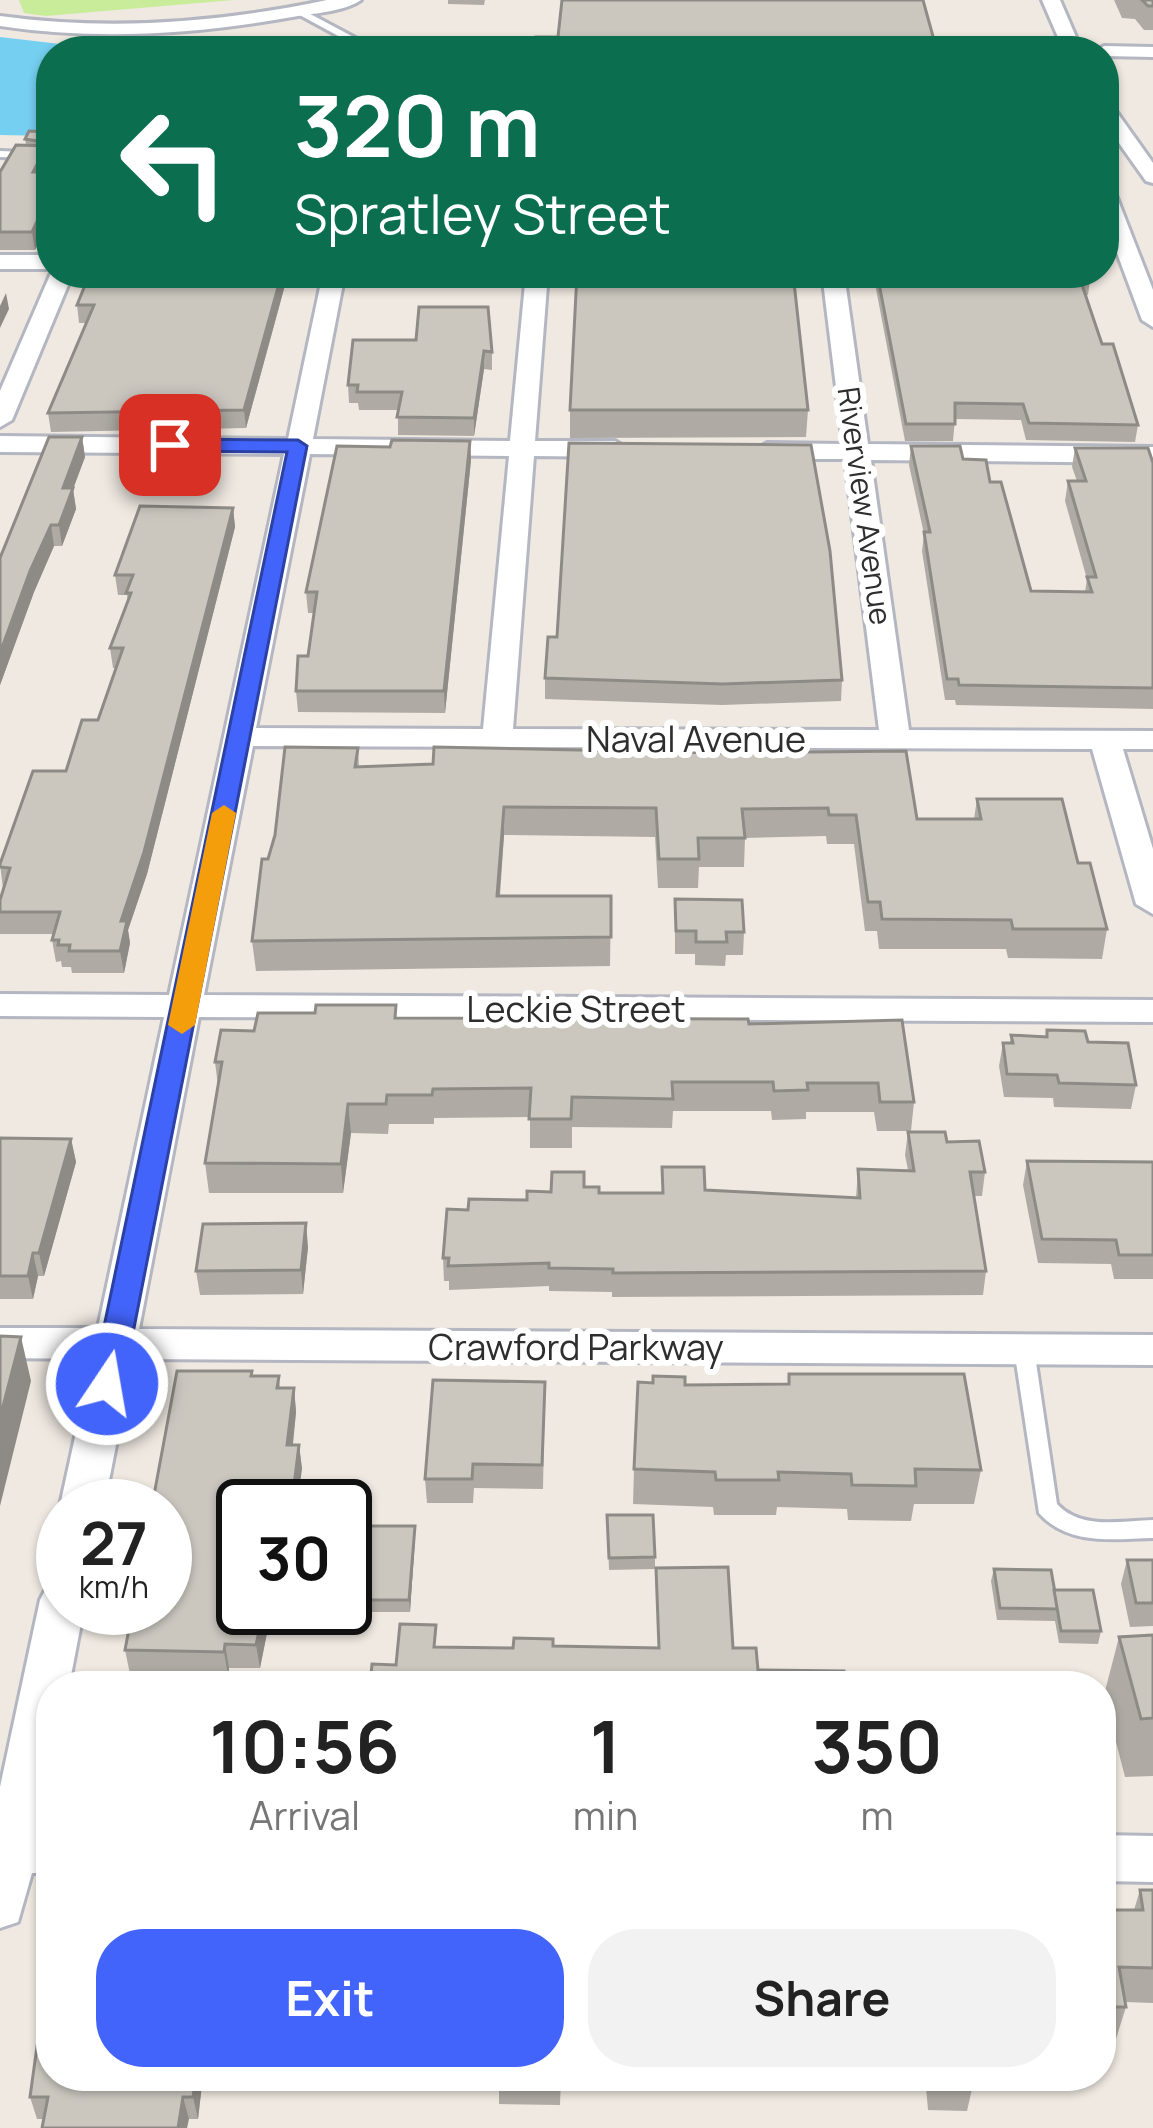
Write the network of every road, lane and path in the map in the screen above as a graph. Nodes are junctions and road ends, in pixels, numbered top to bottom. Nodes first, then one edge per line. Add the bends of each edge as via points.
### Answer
1 (352, 0) edge
2 (1051, 0) edge
3 (298, 11) junction
4 (0, 21) edge
5 (345, 36) edge
6 (1067, 36) edge
7 (1119, 51) edge
8 (1153, 52) edge
9 (1119, 128) edge
10 (0, 154) edge
11 (36, 155) edge
12 (1153, 177) edge
13 (1119, 228) edge
14 (0, 262) edge
15 (36, 262) edge
16 (1119, 270) edge
17 (1136, 270) junction
18 (56, 288) edge
19 (331, 288) edge
20 (536, 288) edge
21 (835, 288) edge
22 (1153, 320) edge
23 (0, 420) edge
24 (0, 443) edge
25 (298, 446) junction
26 (522, 448) junction
27 (644, 450) edge
28 (737, 451) edge
29 (857, 452) junction
30 (1153, 454) edge
31 (239, 737) junction
32 (497, 738) junction
33 (896, 739) junction
34 (1105, 740) junction
35 (1153, 740) edge
36 (1153, 904) edge
37 (0, 1005) edge
38 (185, 1007) junction
39 (1153, 1011) edge
40 (0, 1343) edge
41 (116, 1344) junction
42 (1024, 1349) junction
43 (1153, 1350) edge
44 (88, 1479) edge
45 (1153, 1529) edge
46 (57, 1635) edge
47 (51, 1671) edge
48 (36, 1761) edge
49 (21, 1850) edge
50 (1116, 1858) edge
51 (1153, 1859) edge
52 (0, 1905) edge

1 - 3 street
2 - 6 street
3 - 4 street via 144,29
3 - 5 lane
7 - 8 street
9 - 12 street
10 - 11 lane
13 - 17 street
14 - 15 street
16 - 17 street
17 - 22 street
18 - 23 street
19 - 25 street
20 - 26 street
21 - 29 street, Riverview Avenue
24 - 25 street
25 - 26 street
25 - 31 street
26 - 27 street
26 - 32 street
28 - 29 street
29 - 30 street
29 - 33 street, Riverview Avenue
31 - 32 street, Naval Avenue
31 - 38 street
32 - 33 street, Naval Avenue
33 - 34 street, Naval Avenue
34 - 35 street, Naval Avenue
34 - 36 street
37 - 38 street, Leckie Street
38 - 39 street, Leckie Street
38 - 41 street
40 - 41 street, Crawford Parkway
41 - 42 street, Crawford Parkway
41 - 44 street
42 - 43 street, Crawford Parkway
42 - 45 lane via 1054,1519 1070,1527
46 - 47 street
48 - 49 street
49 - 52 street
50 - 51 street

